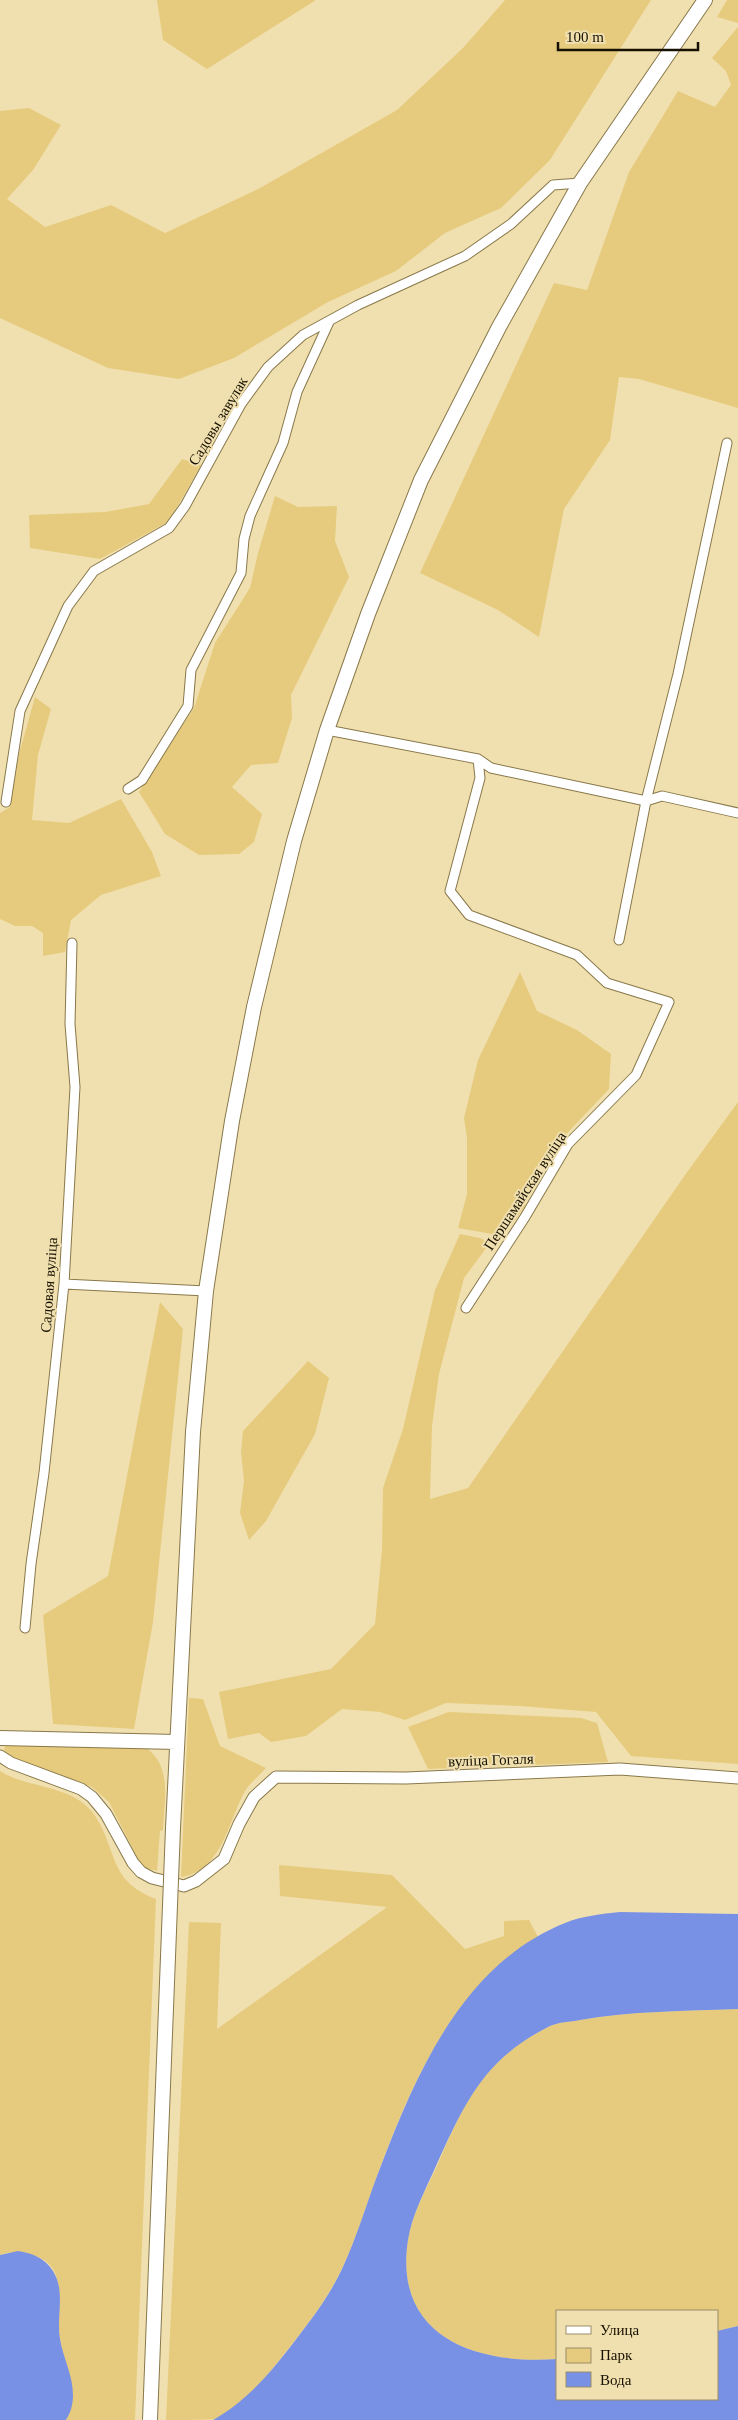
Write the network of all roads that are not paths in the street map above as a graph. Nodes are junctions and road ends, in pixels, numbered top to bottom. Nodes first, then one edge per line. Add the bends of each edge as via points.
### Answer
1 (705, 0) edge
2 (580, 183) junction
3 (329, 322) junction
4 (727, 443) dead end
5 (327, 730) junction
6 (478, 759) junction
7 (128, 789) dead end
8 (646, 801) junction
9 (6, 802) dead end
10 (738, 813) edge
11 (619, 940) dead end
12 (72, 943) dead end
13 (64, 1284) junction
14 (206, 1291) junction
15 (466, 1308) dead end
16 (26, 1628) dead end
17 (0, 1738) edge
18 (177, 1742) junction
19 (0, 1756) edge
20 (738, 1778) edge
21 (150, 2420) edge

1 - 2 main road
2 - 3 street, Садовы завулак via 553,185 511,224 465,256 358,305
2 - 5 main road via 499,327 421,480
3 - 7 street via 298,392 283,443 250,516 241,573 191,670 188,706 142,780
3 - 9 street, Садовы завулак via 303,335 268,367 241,404 185,506 169,528 94,571 68,606 20,711
4 - 8 street via 678,674
5 - 6 street
5 - 14 main road via 294,841 254,1007 232,1121
6 - 8 street via 491,768
6 - 15 street, Першамайская вуліца via 480,778 450,891 469,915 577,955 607,983 669,1002 636,1075 568,1144
8 - 10 street via 662,796
8 - 11 street
12 - 13 street, Садовая вуліца via 70,1024 75,1087
13 - 14 street
13 - 16 street, Садовая вуліца
14 - 18 main road via 193,1432
17 - 18 main road
18 - 21 main road, bridge
19 - 20 street, вуліца Гогаля via 81,1788 106,1814 141,1872 184,1886 196,1881 224,1859 254,1798 276,1777 406,1778 620,1769

